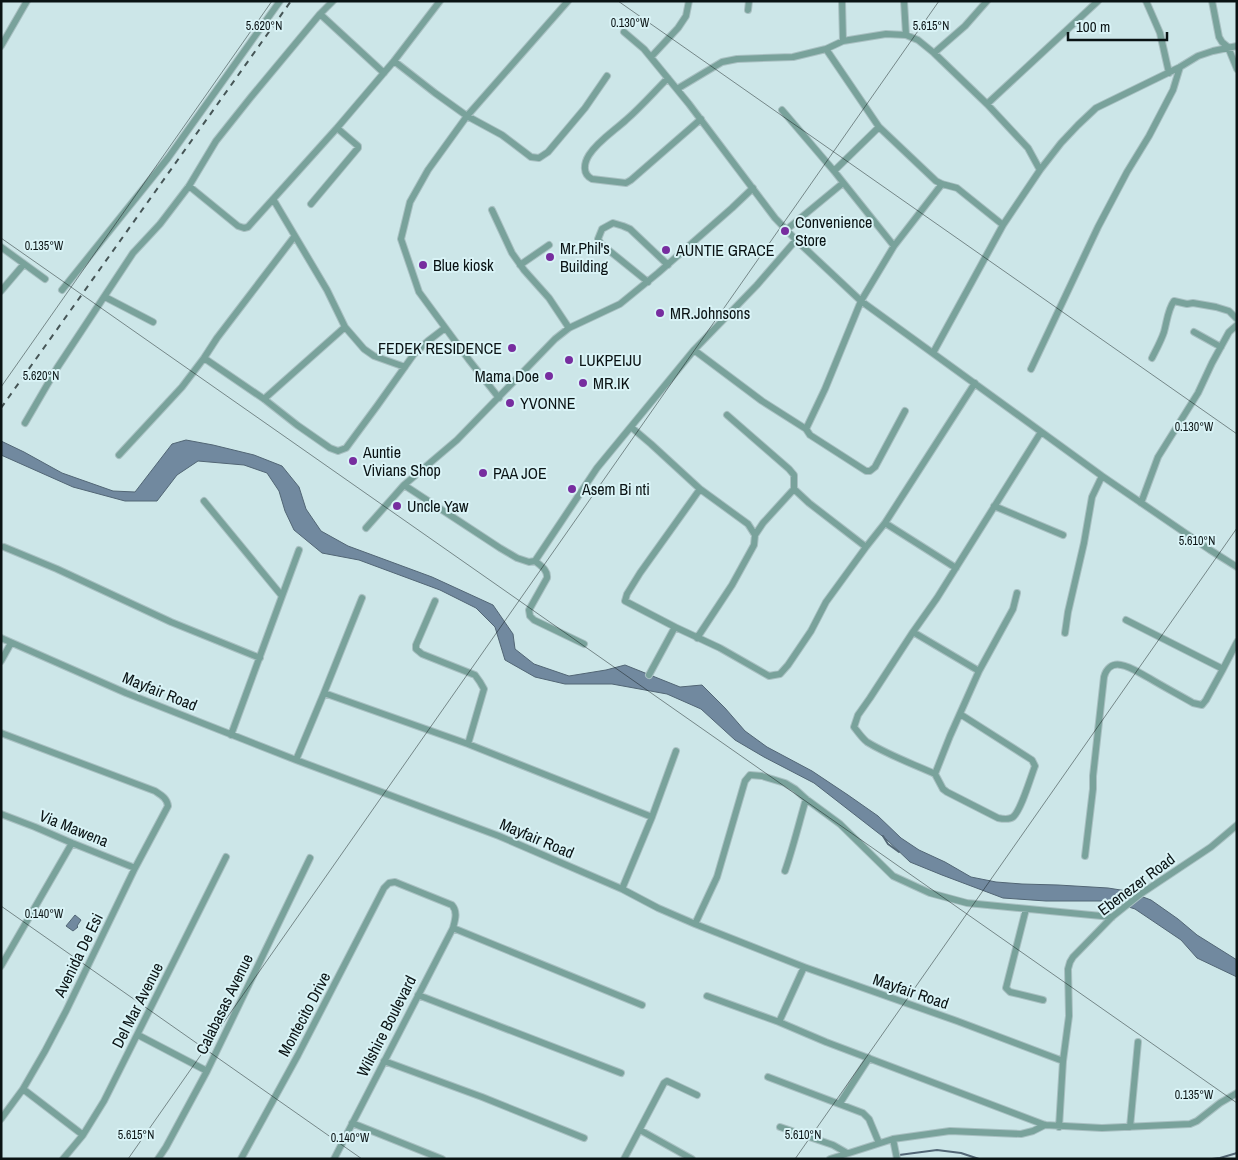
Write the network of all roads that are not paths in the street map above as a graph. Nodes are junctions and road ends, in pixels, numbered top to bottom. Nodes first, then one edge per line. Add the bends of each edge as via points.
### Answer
1 (28, 1) edge
2 (280, 1) edge
3 (333, 1) edge
4 (440, 1) edge
5 (568, 1) edge
6 (689, 1) edge
7 (749, 1) edge
8 (842, 1) edge
9 (904, 1) edge
10 (987, 1) edge
11 (1098, 1) edge
12 (1146, 1) edge
13 (1212, 1) edge
14 (748, 10) dead end
15 (320, 14) junction
16 (624, 32) dead end
17 (906, 35) junction
18 (843, 41) junction
19 (1, 46) edge
20 (1237, 46) edge
21 (1228, 47) junction
22 (826, 49) junction
23 (934, 53) junction
24 (651, 57) junction
25 (394, 60) junction
26 (1180, 67) junction
27 (1237, 69) edge
28 (1169, 72) junction
29 (384, 73) junction
30 (607, 76) dead end
31 (668, 78) junction
32 (677, 90) junction
33 (987, 104) junction
34 (782, 110) dead end
35 (467, 116) junction
36 (701, 119) junction
37 (879, 127) junction
38 (337, 128) junction
39 (1040, 170) junction
40 (834, 171) junction
41 (843, 183) junction
42 (942, 184) junction
43 (189, 186) junction
44 (753, 188) junction
45 (273, 199) junction
46 (311, 204) dead end
47 (492, 210) dead end
48 (1003, 225) junction
49 (786, 230) junction
50 (294, 237) junction
51 (796, 240) junction
52 (549, 245) dead end
53 (894, 246) junction
54 (1, 247) edge
55 (24, 264) junction
56 (520, 265) junction
57 (668, 265) junction
58 (45, 279) dead end
59 (648, 282) junction
60 (1, 290) edge
61 (62, 290) dead end
62 (105, 297) junction
63 (861, 301) junction
64 (1237, 319) edge
65 (153, 322) dead end
66 (1237, 325) edge
67 (345, 327) junction
68 (445, 328) junction
69 (569, 328) junction
70 (1194, 332) dead end
71 (1221, 347) junction
72 (694, 350) junction
73 (933, 353) junction
74 (204, 358) junction
75 (1152, 358) dead end
76 (404, 367) junction
77 (1031, 370) dead end
78 (974, 383) junction
79 (498, 398) junction
80 (264, 399) junction
81 (905, 411) dead end
82 (727, 415) dead end
83 (25, 423) dead end
84 (631, 427) junction
85 (806, 428) junction
86 (1041, 432) junction
87 (119, 455) dead end
88 (1102, 476) junction
89 (404, 486) junction
90 (700, 489) junction
91 (794, 489) junction
92 (204, 501) dead end
93 (1141, 503) junction
94 (994, 506) junction
95 (885, 522) junction
96 (763, 523) junction
97 (748, 524) junction
98 (366, 528) dead end
99 (756, 534) junction
100 (1063, 535) dead end
101 (4, 547) dead end
102 (866, 547) junction
103 (299, 550) dead end
104 (535, 561) junction
105 (1237, 566) edge
106 (956, 568) junction
107 (1017, 593) dead end
108 (282, 596) junction
109 (362, 598) dead end
110 (435, 601) dead end
111 (1126, 620) dead end
112 (675, 628) junction
113 (913, 632) junction
114 (1065, 632) dead end
115 (1, 638) edge
116 (697, 638) junction
117 (1237, 642) edge
118 (11, 643) junction
119 (584, 644) dead end
120 (260, 658) junction
121 (1, 661) edge
122 (1223, 670) junction
123 (979, 671) junction
124 (649, 675) dead end
125 (324, 693) junction
126 (960, 714) junction
127 (1, 733) edge
128 (231, 735) junction
129 (468, 744) junction
130 (676, 751) dead end
131 (296, 760) junction
132 (936, 774) junction
133 (806, 799) junction
134 (2, 815) edge
135 (652, 818) junction
136 (1237, 824) edge
137 (72, 843) junction
138 (1085, 856) dead end
139 (226, 857) dead end
140 (310, 858) dead end
141 (135, 868) junction
142 (785, 871) dead end
143 (622, 889) junction
144 (1026, 908) junction
145 (1112, 917) junction
146 (695, 924) junction
147 (453, 928) junction
148 (1, 966) edge
149 (804, 967) junction
150 (418, 995) junction
151 (706, 996) dead end
152 (1043, 1000) dead end
153 (642, 1005) dead end
154 (779, 1022) junction
155 (138, 1035) junction
156 (1138, 1042) dead end
157 (870, 1058) junction
158 (384, 1061) junction
159 (1063, 1061) junction
160 (207, 1070) junction
161 (621, 1073) dead end
162 (768, 1077) dead end
163 (22, 1089) junction
164 (1237, 1093) edge
165 (697, 1095) dead end
166 (840, 1104) junction
167 (1, 1119) edge
168 (352, 1123) junction
169 (1045, 1126) junction
170 (780, 1127) dead end
171 (1059, 1127) junction
172 (1130, 1127) junction
173 (640, 1130) junction
174 (83, 1134) junction
175 (584, 1138) dead end
176 (893, 1139) junction
177 (879, 1143) junction
178 (847, 1153) junction
179 (63, 1159) edge
180 (158, 1159) edge
181 (241, 1159) edge
182 (334, 1159) edge
183 (442, 1159) edge
184 (624, 1159) edge
185 (692, 1159) edge
186 (830, 1159) edge
187 (897, 1159) edge

1 - 19 street
2 - 61 street via 168,158
3 - 15 street
4 - 25 street
5 - 35 street
6 - 24 street via 686,16 678,28
7 - 14 street
8 - 18 street
9 - 17 street
10 - 23 street
11 - 33 street
12 - 28 street via 1160,33
13 - 21 street via 1218,37
15 - 29 street
15 - 43 street via 216,142
16 - 24 street
17 - 18 street via 886,34
17 - 23 street
18 - 22 street
20 - 21 street
21 - 26 street via 1198,56
21 - 27 street
22 - 32 street via 793,58 722,62
22 - 37 street
23 - 33 street
24 - 31 street
25 - 29 street
25 - 35 street
26 - 28 street
26 - 77 street via 1173,90 1098,227
28 - 39 street via 1096,108 1061,143
29 - 38 street
30 - 35 street via 585,108 548,152 539,158 531,157
31 - 32 street
31 - 36 street via 590,154 585,164 588,177 631,180
32 - 36 street
33 - 39 street via 1028,148
34 - 40 street
35 - 68 street via 428,170 410,202 401,239 418,292
36 - 44 street
37 - 40 street
37 - 42 street
38 - 45 street
38 - 46 street via 358,148
39 - 48 street
40 - 41 street
41 - 49 street
41 - 53 street
42 - 48 street via 957,188
42 - 53 street
43 - 45 street via 244,228
43 - 62 street via 134,253
44 - 49 street
44 - 57 street
45 - 50 street
47 - 56 street
48 - 73 street
49 - 51 street
50 - 67 street via 327,290
50 - 74 street
51 - 63 street
51 - 72 street
52 - 56 street
53 - 63 street
54 - 55 street
55 - 58 street
55 - 60 street
56 - 69 street
57 - 59 street
57 - 59 street via 630,229 613,223 602,229 598,239 601,244
59 - 69 street via 620,304
62 - 65 street
62 - 83 street
63 - 73 street
63 - 85 street
64 - 75 street via 1229,311 1216,307 1174,300 1164,335
66 - 71 street
67 - 76 street via 374,356
67 - 80 street
68 - 76 street via 421,347
68 - 79 street
69 - 79 street
70 - 71 street
71 - 93 street via 1198,393 1158,457
72 - 84 street
72 - 85 street via 762,401
73 - 78 street
74 - 80 street
74 - 87 street
76 - 80 street via 346,448 338,451
78 - 86 street
78 - 95 street
79 - 89 street via 457,440
81 - 85 street via 870,471 810,435
82 - 91 street via 789,469 794,475
84 - 90 street
84 - 104 street via 596,468
86 - 88 street
86 - 94 street
88 - 93 street
88 - 114 street via 1092,497
89 - 98 street
89 - 104 street via 517,558
90 - 97 street
90 - 112 street via 640,573 625,601
91 - 96 street
91 - 102 street
92 - 108 street
93 - 105 street
94 - 100 street
94 - 106 street
95 - 102 street
95 - 106 street
96 - 97 street
96 - 99 street
97 - 99 street
99 - 116 street via 754,545 732,585
101 - 120 street
102 - 116 street via 780,674 769,676
103 - 108 street
104 - 119 street via 546,571 547,578 529,610 530,616
106 - 113 street
107 - 123 street via 1013,609
108 - 120 street
109 - 125 street
110 - 129 street via 416,648 422,654 475,676 484,689
111 - 122 street
112 - 116 street
112 - 124 street
113 - 123 street
113 - 132 street via 858,715 854,727 866,741
115 - 118 street, Mayfair Road
117 - 122 street
118 - 121 street
118 - 128 street, Mayfair Road
120 - 128 street
122 - 138 street via 1202,705 1193,704 1122,664 1114,665 1106,672
123 - 126 street
125 - 129 street
125 - 131 street
126 - 132 street
126 - 132 street via 1032,760 1035,766 1020,807 1014,817 1007,820 998,818 943,789
127 - 141 street, Avenida De Esi via 164,797 168,806
128 - 131 street, Mayfair Road
129 - 135 street
130 - 135 street
131 - 143 street, Mayfair Road via 499,836
133 - 142 street
133 - 144 street via 840,824 886,871 900,880 966,903
133 - 146 street via 784,783 750,775 745,781 717,877
134 - 137 street, Via Mawena
135 - 143 street
136 - 145 street, Ebenezer Road via 1211,847
137 - 141 street, Via Mawena
137 - 148 street
139 - 155 street, Del Mar Avenue
140 - 160 street, Calabasas Avenue
141 - 163 street, Avenida De Esi via 66,1011
143 - 146 street, Mayfair Road
144 - 145 street
144 - 152 street via 1006,988 1010,992
145 - 159 street, Ebenezer Road via 1070,962 1069,1016
146 - 149 street, Mayfair Road
147 - 150 street, Wilshire Boulevard
147 - 153 street
147 - 181 street, Montecito Drive via 456,915 452,905 394,882 384,888
149 - 154 street
149 - 159 street, Mayfair Road
150 - 158 street, Wilshire Boulevard
150 - 161 street
151 - 154 street
154 - 157 street
155 - 160 street
155 - 174 street, Del Mar Avenue
156 - 172 street
157 - 166 street
157 - 169 street
158 - 168 street, Wilshire Boulevard
158 - 175 street
159 - 171 street, Ebenezer Road
160 - 180 street, Calabasas Avenue
162 - 166 street
163 - 167 street, Avenida De Esi
163 - 174 street
164 - 172 street via 1194,1123
165 - 173 street via 667,1081
166 - 177 street via 867,1116
168 - 182 street, Wilshire Boulevard
168 - 183 street
169 - 171 street
169 - 176 street via 1021,1134 950,1131
170 - 178 street
171 - 172 street
173 - 184 street
173 - 185 street
174 - 179 street, Del Mar Avenue
176 - 177 street
176 - 187 street
177 - 178 street
178 - 186 street

